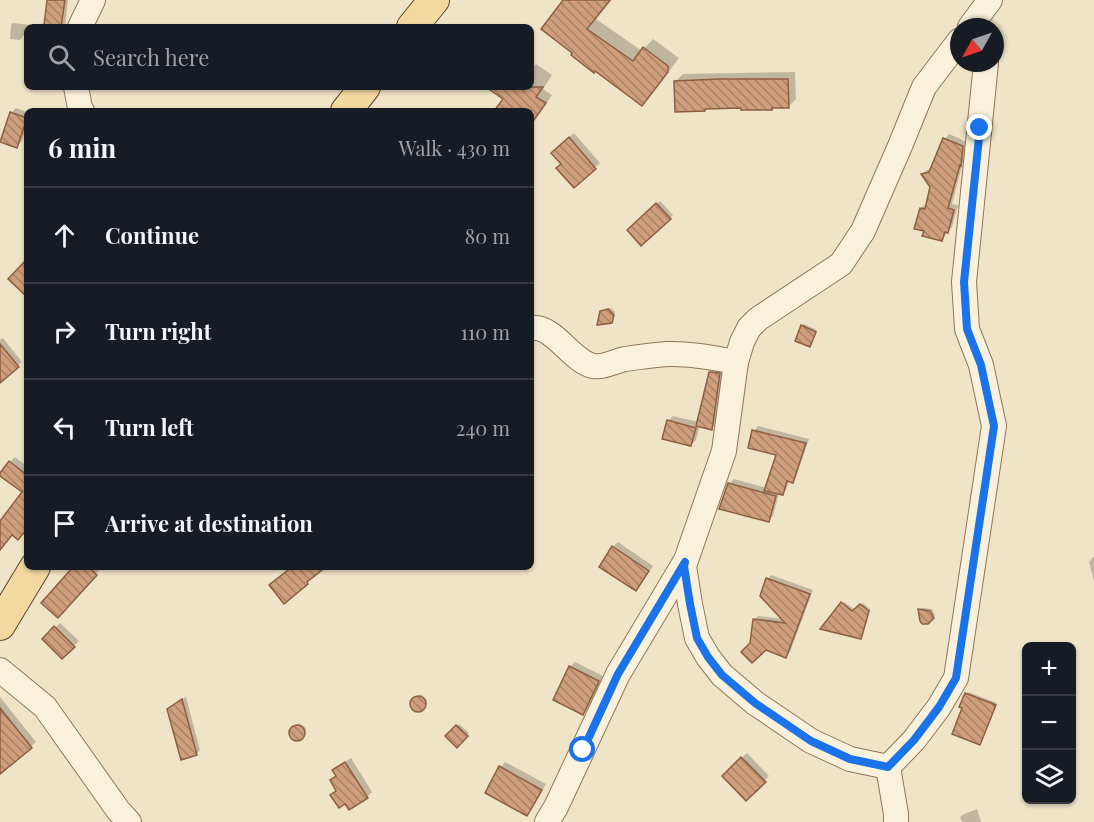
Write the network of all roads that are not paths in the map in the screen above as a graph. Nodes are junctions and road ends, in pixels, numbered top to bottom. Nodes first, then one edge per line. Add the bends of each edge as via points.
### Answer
1 (93, 0) edge
2 (434, 0) edge
3 (991, 0) edge
4 (977, 18) edge
5 (990, 18) edge
6 (81, 24) edge
7 (414, 24) edge
8 (950, 53) edge
9 (985, 72) edge
10 (77, 90) edge
11 (363, 90) edge
12 (80, 108) edge
13 (348, 108) edge
14 (534, 327) edge
15 (736, 362) junction
16 (685, 562) junction
17 (33, 570) edge
18 (0, 625) edge
19 (0, 670) edge
20 (888, 767) junction
21 (129, 822) edge
22 (547, 822) edge
23 (896, 822) edge

1 - 6 street
2 - 7 main road
3 - 4 street
3 - 5 street
8 - 15 street via 924,87 863,231 842,264 758,319 749,328
9 - 20 street via 964,282 967,329 981,365 994,426 956,678 914,740
10 - 12 street
11 - 13 main road
14 - 15 street via 551,334 591,366 668,354
15 - 16 street via 724,452
16 - 20 street via 697,638 722,675 811,741 850,759
16 - 22 street via 618,674
17 - 18 main road
19 - 21 street via 45,707
20 - 23 street

